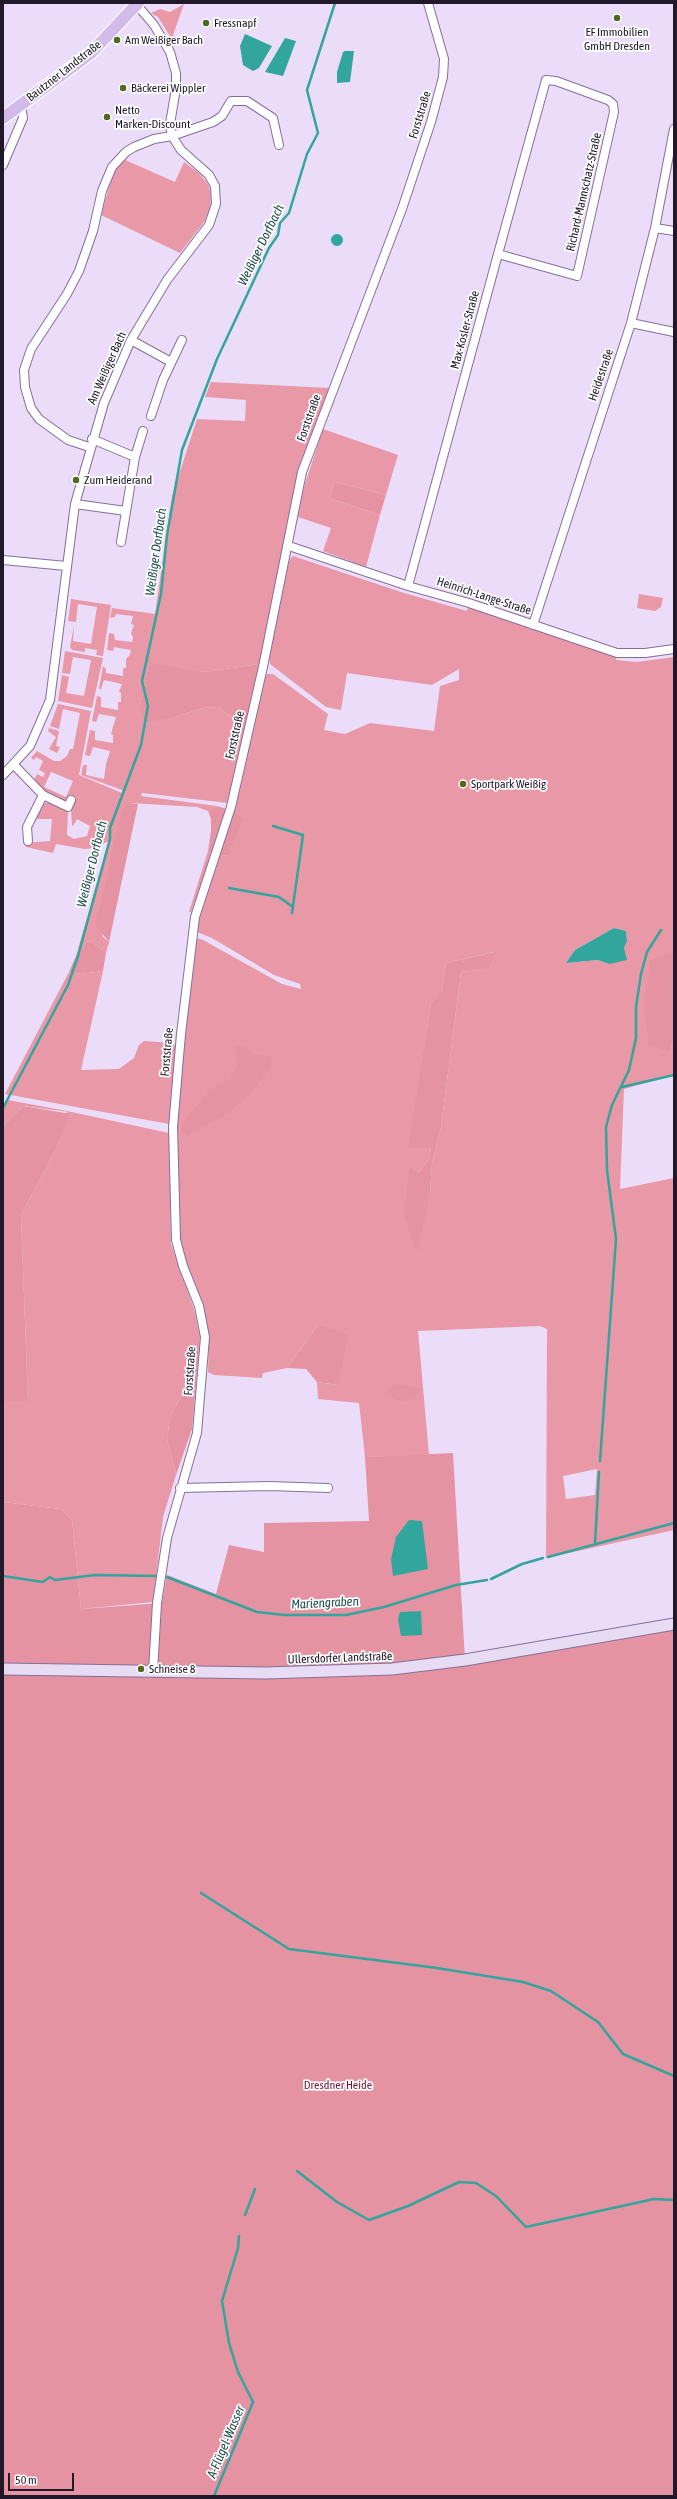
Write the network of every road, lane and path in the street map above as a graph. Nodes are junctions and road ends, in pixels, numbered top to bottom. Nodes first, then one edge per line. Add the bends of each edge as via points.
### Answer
1 (428, 3) edge
2 (138, 4) edge
3 (546, 80) joint
4 (22, 109) junction
5 (3, 118) edge
6 (674, 129) edge
7 (172, 136) junction
8 (279, 145) dead end
9 (3, 165) edge
10 (655, 228) junction
11 (674, 231) edge
12 (498, 254) junction
13 (631, 323) junction
14 (674, 332) edge
15 (131, 340) junction
16 (182, 340) dead end
17 (171, 362) junction
18 (151, 416) dead end
19 (143, 432) dead end
20 (92, 439) junction
21 (89, 447) junction
22 (135, 457) junction
23 (75, 504) junction
24 (126, 511) junction
25 (121, 542) dead end
26 (289, 546) junction
27 (3, 560) edge
28 (66, 566) junction
29 (408, 586) junction
30 (533, 625) junction
31 (674, 649) edge
32 (14, 765) junction
33 (3, 775) edge
34 (43, 795) junction
35 (71, 800) dead end
36 (25, 838) dead end
37 (180, 1488) junction
38 (328, 1488) dead end
39 (674, 1624) edge
40 (3, 1668) edge
41 (153, 1672) junction

1 - 26 street, Forststraße via 444,59 443,77 402,209 302,472
2 - 4 main road, Bautzner Landstraße via 96,48
2 - 7 street via 170,52 176,73 170,124
3 - 12 street, Max-Kosler-Straße
3 - 12 street, Richard-Mannschatz-Straße via 556,81 613,104 614,112 577,276
4 - 5 main road, Bautzner Landstraße
4 - 9 street via 23,118
6 - 10 street, Heidestraße
7 - 8 street via 213,122 222,116 231,101 247,101 273,118
7 - 15 street, Am Weißiger Bach via 181,150 209,175 215,186 216,204 209,225 167,280
7 - 21 street via 154,139 134,147 112,168 102,191 93,231 79,271 31,349 24,370 25,387 31,408 39,419 68,440
10 - 11 street
10 - 13 street, Heidestraße
12 - 29 street, Max-Kosler-Straße
13 - 14 street
13 - 30 street, Heidestraße
15 - 17 street
15 - 20 street, Am Weißiger Bach via 104,403
16 - 17 street
17 - 18 street
19 - 22 street
20 - 21 street, Am Weißiger Bach
20 - 22 street
21 - 23 street, Am Weißiger Bach
22 - 24 street
23 - 24 street
23 - 28 street, Am Weißiger Bach
24 - 25 street
26 - 29 street, Heinrich-Lange-Straße
26 - 37 street, Forststraße via 231,807 196,908 192,934 173,1127 176,1240 199,1306 205,1337 197,1433
27 - 28 street
28 - 32 street, Am Weißiger Bach via 50,700 38,732
29 - 30 street, Heinrich-Lange-Straße
30 - 31 street, Heinrich-Lange-Straße via 617,653
32 - 33 street, Am Weißiger Bach
32 - 34 street
34 - 35 street via 68,807
34 - 36 street via 27,827
37 - 38 street
37 - 41 street, Forststraße via 168,1526 157,1603
39 - 41 main road, Ullersdorfer Landstraße via 465,1660 392,1669 266,1673
40 - 41 main road, Ullersdorfer Landstraße

